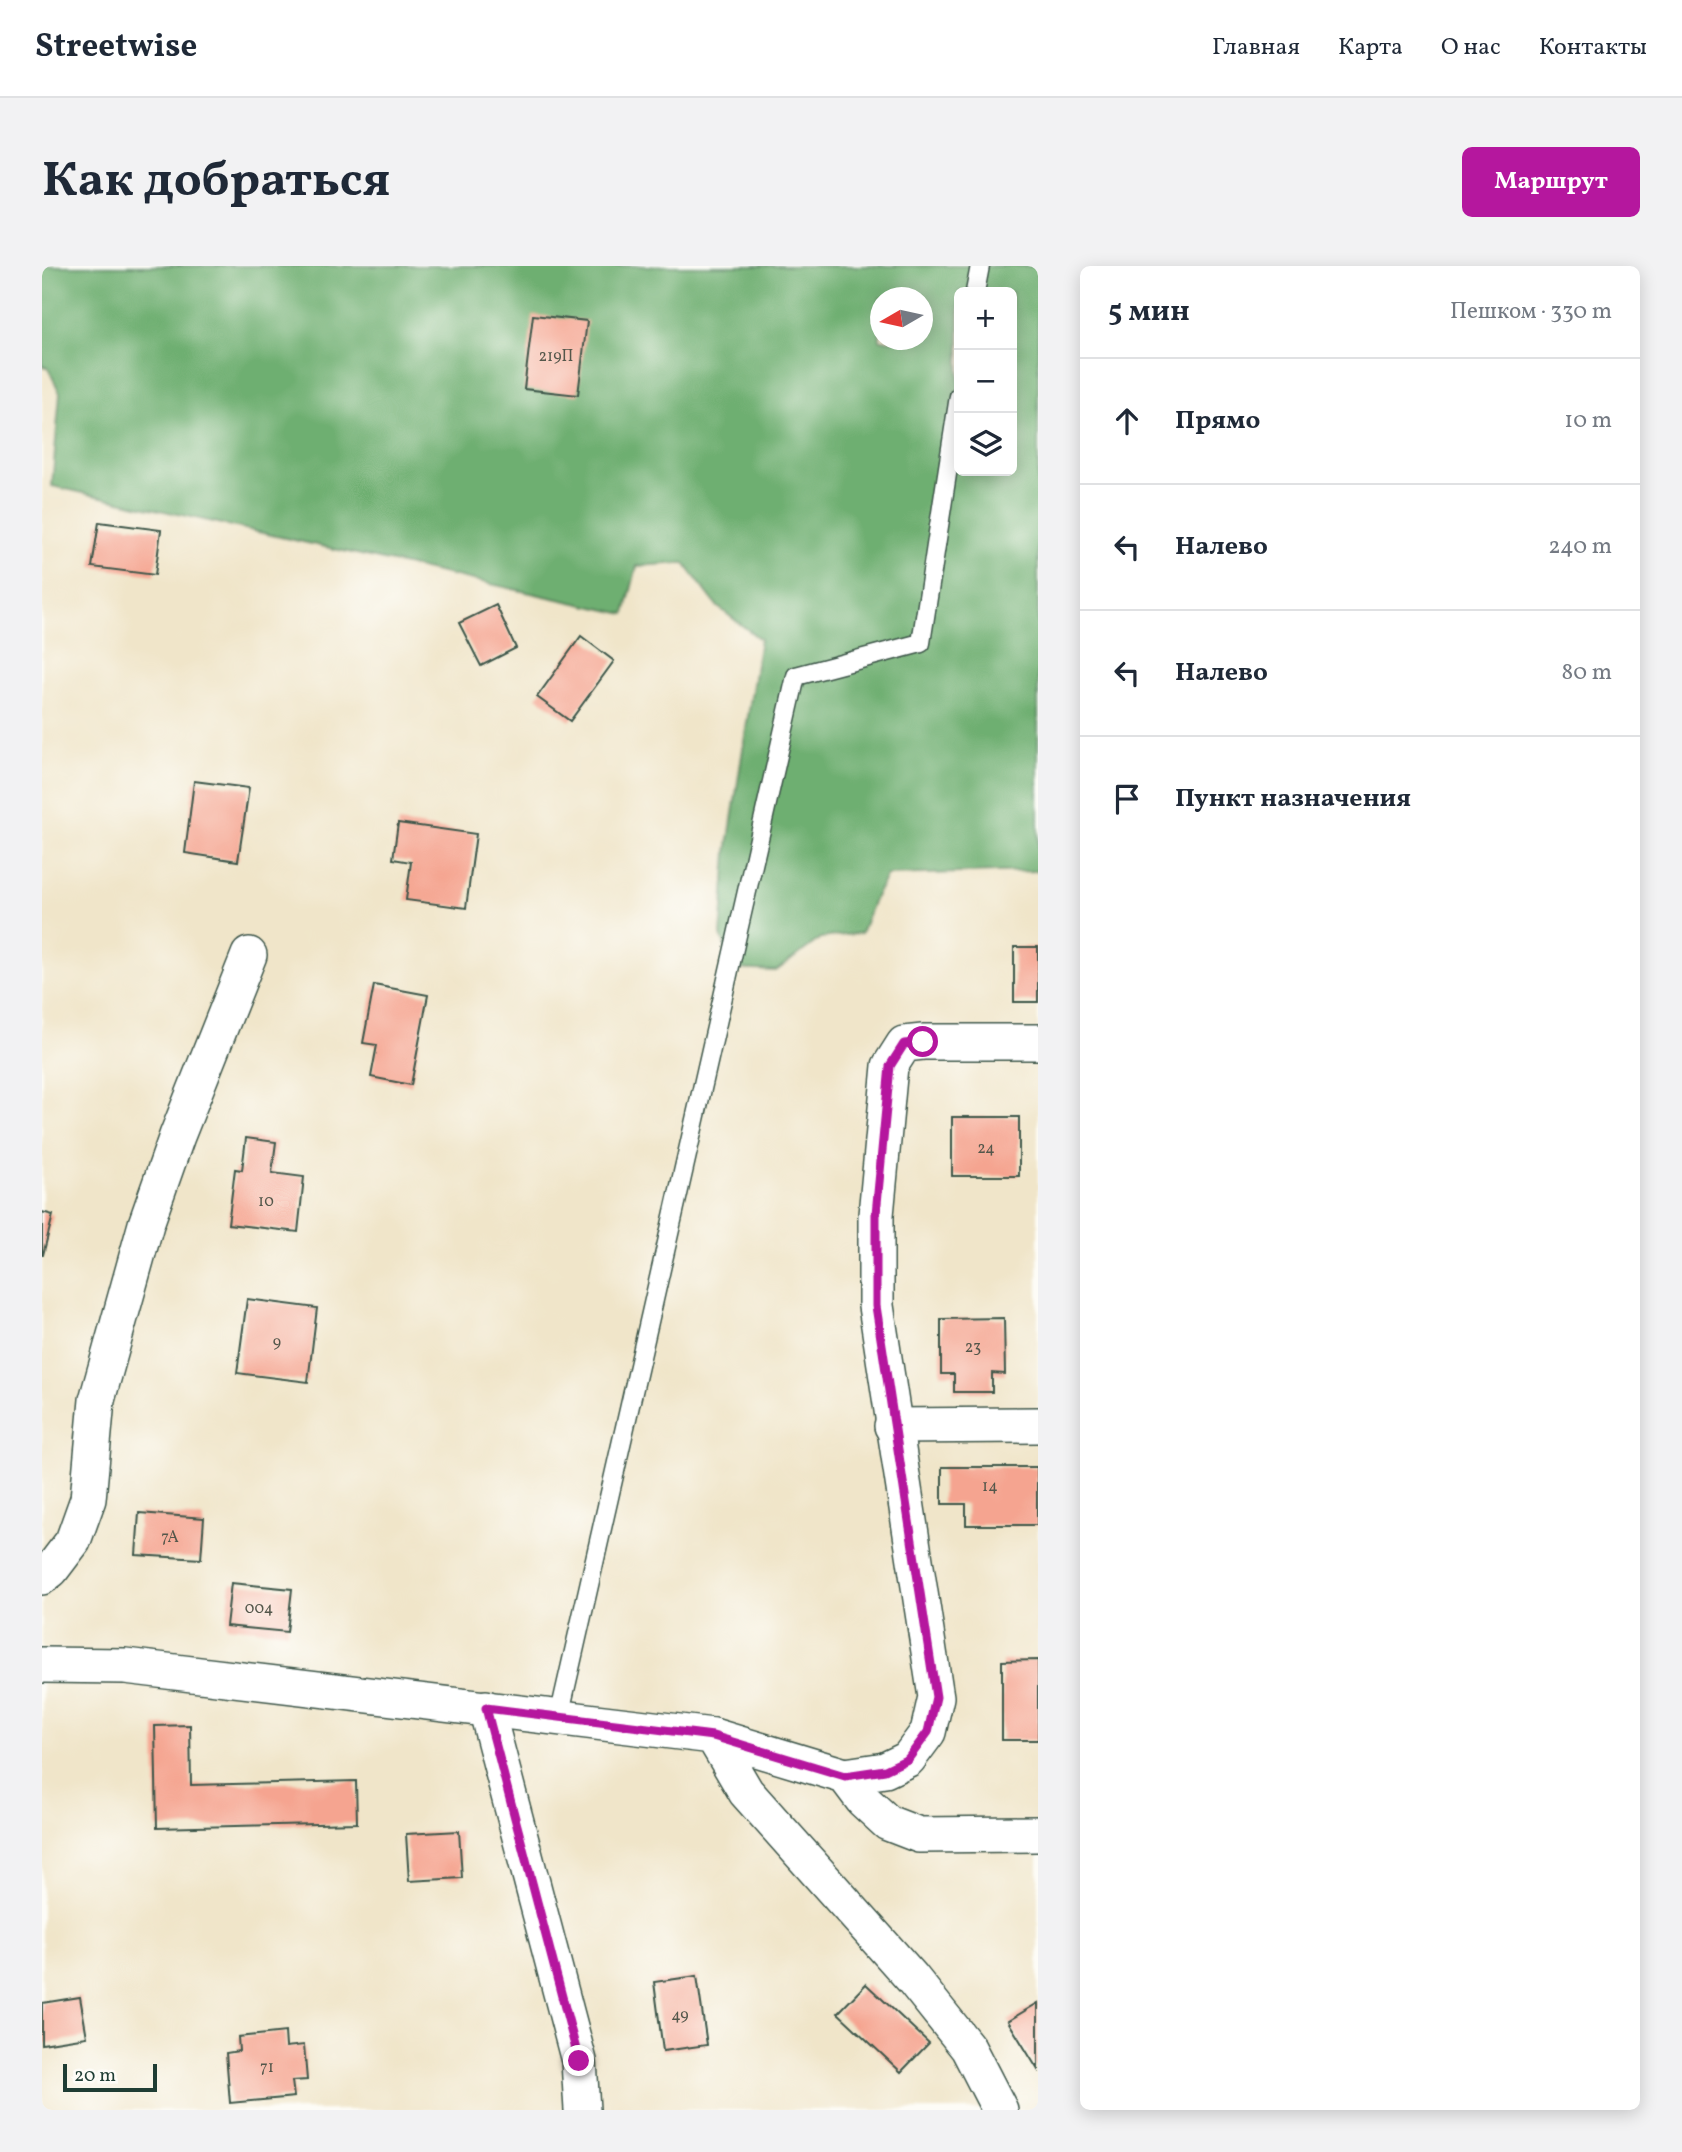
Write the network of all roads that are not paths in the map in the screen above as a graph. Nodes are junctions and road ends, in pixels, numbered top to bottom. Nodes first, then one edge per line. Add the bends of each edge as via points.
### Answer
1 (979, 266) edge
2 (976, 287) edge
3 (956, 413) edge
4 (249, 955) dead end
5 (1038, 1042) edge
6 (1038, 1425) edge
7 (892, 1426) junction
8 (42, 1577) edge
9 (42, 1665) edge
10 (486, 1708) junction
11 (559, 1717) junction
12 (713, 1736) junction
13 (845, 1776) junction
14 (1038, 1834) edge
15 (582, 2110) edge
16 (1000, 2110) edge

1 - 2 lane
3 - 11 lane via 921,643 796,676
4 - 8 street via 146,1224 97,1400 88,1499 73,1541
5 - 7 street via 904,1044 890,1066 876,1214 876,1306
6 - 7 street
7 - 13 street via 936,1697 928,1732 908,1759 885,1770
9 - 10 street via 125,1666
10 - 11 street
10 - 15 street via 579,2061
11 - 12 street
12 - 13 street
12 - 16 street via 746,1792 912,1978 968,2048
13 - 14 street via 888,1823 919,1835

